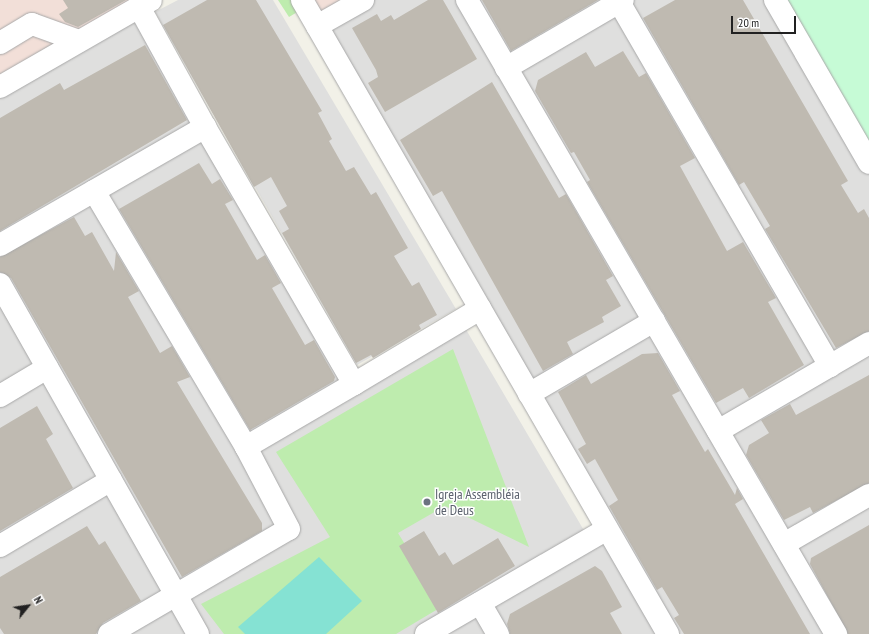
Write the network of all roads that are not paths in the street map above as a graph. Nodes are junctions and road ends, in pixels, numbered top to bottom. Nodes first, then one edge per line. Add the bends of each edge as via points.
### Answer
1 (302, 0) edge
2 (363, 0) edge
3 (467, 0) edge
4 (775, 0) edge
5 (621, 1) edge
6 (145, 3) edge
7 (317, 26) junction
8 (80, 41) junction
9 (0, 43) edge
10 (506, 68) junction
11 (0, 87) edge
12 (206, 127) junction
13 (869, 163) edge
14 (94, 191) junction
15 (0, 245) edge
16 (0, 284) edge
17 (480, 310) junction
18 (654, 321) junction
19 (869, 343) edge
20 (830, 366) junction
21 (47, 368) junction
22 (354, 384) junction
23 (529, 394) junction
24 (0, 396) edge
25 (718, 431) junction
26 (246, 447) junction
27 (111, 480) junction
28 (869, 495) edge
29 (607, 529) junction
30 (784, 544) junction
31 (0, 546) edge
32 (176, 595) junction
33 (480, 603) junction
34 (110, 634) edge
35 (198, 634) edge
36 (426, 634) edge
37 (498, 634) edge
38 (668, 634) edge
39 (836, 634) edge

1 - 7 street
2 - 7 street
3 - 10 street
4 - 13 street
5 - 10 street
5 - 20 street
6 - 8 street
6 - 12 street
7 - 17 street
8 - 9 street via 32,24
8 - 11 street
10 - 18 street
12 - 14 street
12 - 22 street
14 - 15 street
14 - 26 street
16 - 21 street
17 - 22 street
17 - 23 street
18 - 23 street
18 - 25 street
19 - 20 street
20 - 25 street
21 - 24 street
21 - 27 street
22 - 26 street
23 - 29 street
25 - 30 street
26 - 32 street via 289,529
27 - 31 street
27 - 32 street
28 - 30 street
29 - 33 street
29 - 38 street
30 - 39 street
32 - 34 street
32 - 35 street
33 - 36 street
33 - 37 street

